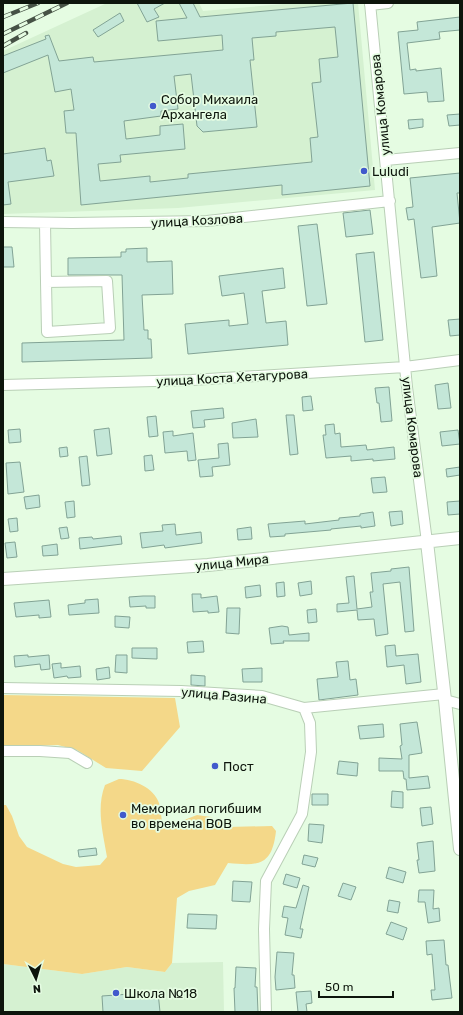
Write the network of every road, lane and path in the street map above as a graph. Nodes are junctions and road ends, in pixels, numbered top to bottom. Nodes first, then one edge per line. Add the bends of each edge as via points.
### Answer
1 (388, 3) edge
2 (370, 4) edge
3 (460, 153) edge
4 (386, 160) junction
5 (390, 201) junction
6 (3, 222) edge
7 (45, 223) junction
8 (46, 282) junction
9 (460, 360) edge
10 (405, 367) junction
11 (3, 385) edge
12 (460, 538) edge
13 (427, 542) junction
14 (3, 579) edge
15 (3, 688) edge
16 (445, 697) junction
17 (460, 704) edge
18 (304, 708) junction
19 (3, 751) edge
20 (87, 762) dead end
21 (460, 849) edge
22 (266, 1012) edge

1 - 2 street
2 - 4 street, улица Комарова
3 - 4 street
4 - 5 street, улица Комарова
5 - 7 street, улица Козлова via 207,221
5 - 10 street, улица Комарова
6 - 7 street, улица Козлова
7 - 8 street
8 - 8 street via 107,281 110,328 47,332
9 - 10 street, улица Коста Хетагурова
10 - 11 street, улица Коста Хетагурова via 192,380
10 - 13 street, улица Комарова
12 - 13 main road, улица Мира
13 - 14 main road, улица Мира via 208,565
13 - 16 main road, улица Комарова
15 - 18 street, улица Разина via 181,691 262,696
16 - 17 street, улица Разина
16 - 18 street, улица Разина
16 - 21 main road, улица Комарова
18 - 22 street via 310,723 311,752 302,814 266,881
19 - 20 street via 70,753

